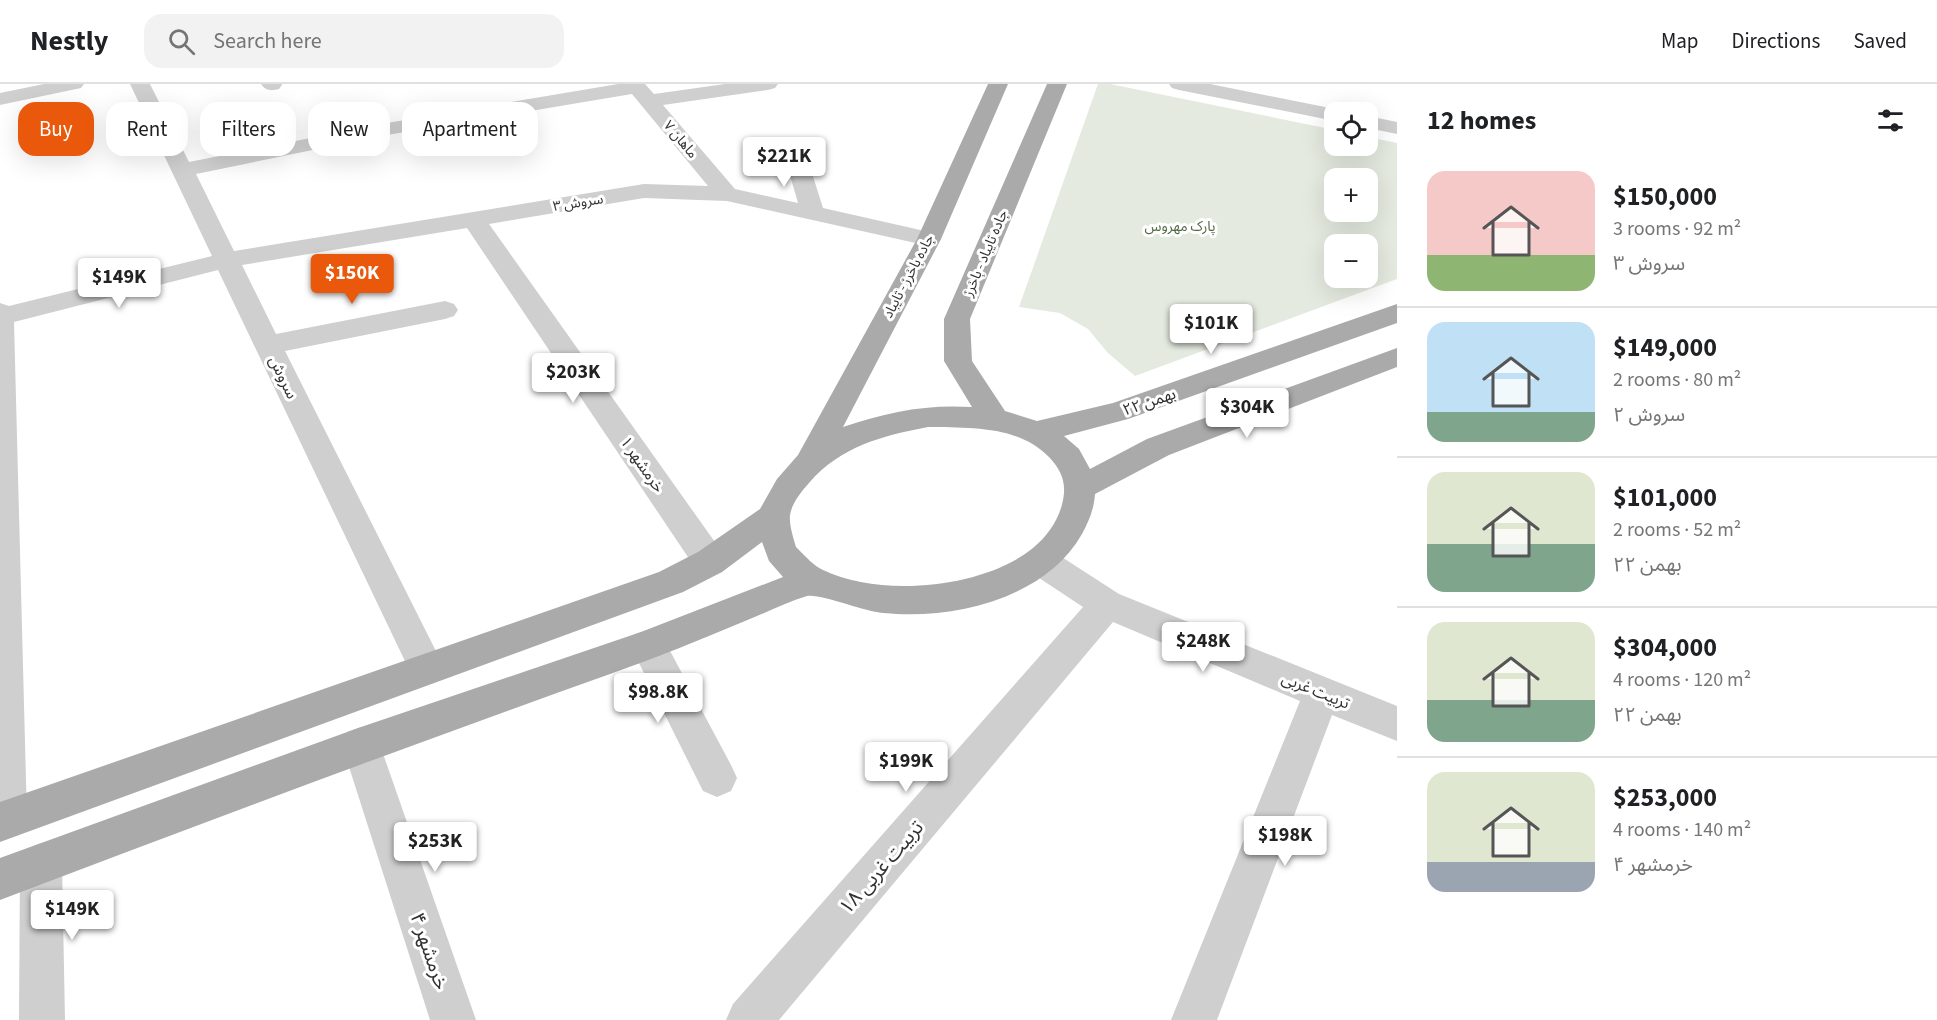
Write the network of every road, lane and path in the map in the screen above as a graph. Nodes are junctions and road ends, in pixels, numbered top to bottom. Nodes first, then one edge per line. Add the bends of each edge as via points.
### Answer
1 (74, 84) edge
2 (140, 84) edge
3 (768, 84) edge
4 (998, 84) edge
5 (1057, 84) edge
6 (1179, 84) edge
7 (640, 91) edge
8 (0, 99) edge
9 (1324, 113) edge
10 (1378, 124) edge
11 (1397, 128) edge
12 (794, 151) dead end
13 (182, 170) junction
14 (728, 194) junction
15 (813, 213) junction
16 (473, 219) junction
17 (929, 239) junction
18 (226, 260) junction
19 (446, 310) dead end
20 (0, 312) edge
21 (1397, 313) edge
22 (0, 317) edge
23 (268, 345) junction
24 (1397, 357) edge
25 (995, 420) junction
26 (1035, 432) junction
27 (808, 464) junction
28 (1082, 487) junction
29 (774, 516) junction
30 (710, 562) junction
31 (1042, 562) junction
32 (811, 580) junction
33 (1107, 604) junction
34 (648, 645) junction
35 (427, 669) junction
36 (1322, 693) junction
37 (1397, 724) edge
38 (361, 745) junction
39 (717, 778) dead end
40 (4, 821) edge
41 (41, 864) junction
42 (0, 879) edge
43 (42, 1020) edge
44 (453, 1020) edge
45 (749, 1020) edge
46 (1194, 1020) edge

1 - 8 street
2 - 13 street, سروش
3 - 7 street
4 - 17 main road, جاده باخرز - تایباد
5 - 25 main road, جاده تایباد - باخرز via 957,319 958,361
6 - 9 street
7 - 13 street via 381,130
7 - 14 street, ماهان ۷
10 - 11 street
12 - 15 street
13 - 18 street, سروش
14 - 15 street, سروش ۳
14 - 16 street, سروش ۳ via 644,191
15 - 17 street, سروش ۳
16 - 18 street, سروش ۳
16 - 30 street, خرمشهر ۱
17 - 27 main road, جاده باخرز - تایباد
18 - 22 street, سروش ۳
18 - 23 street, سروش
19 - 23 street
20 - 22 street
21 - 26 main road, ۲۲ بهمن via 1118,412
22 - 40 street
23 - 35 street, سروش
24 - 28 main road via 1158,447
25 - 26 main road
25 - 27 main road via 928,416 876,426 829,447
26 - 28 main road via 1068,456
27 - 29 main road via 788,486
28 - 31 main road via 1076,517 1061,542
29 - 30 main road
29 - 32 main road via 781,551
30 - 35 main road via 671,582
31 - 32 main road via 992,587 932,602 854,595
31 - 33 street, تربیت غربی
32 - 34 main road
33 - 36 street, تربیت غربی
33 - 45 street, تربیت غربی ۱۸
34 - 38 main road
34 - 39 street
35 - 40 main road
36 - 37 street, تربیت غربی
36 - 46 street
38 - 41 main road
38 - 44 street, خرمشهر ۴
41 - 42 main road
41 - 43 street

